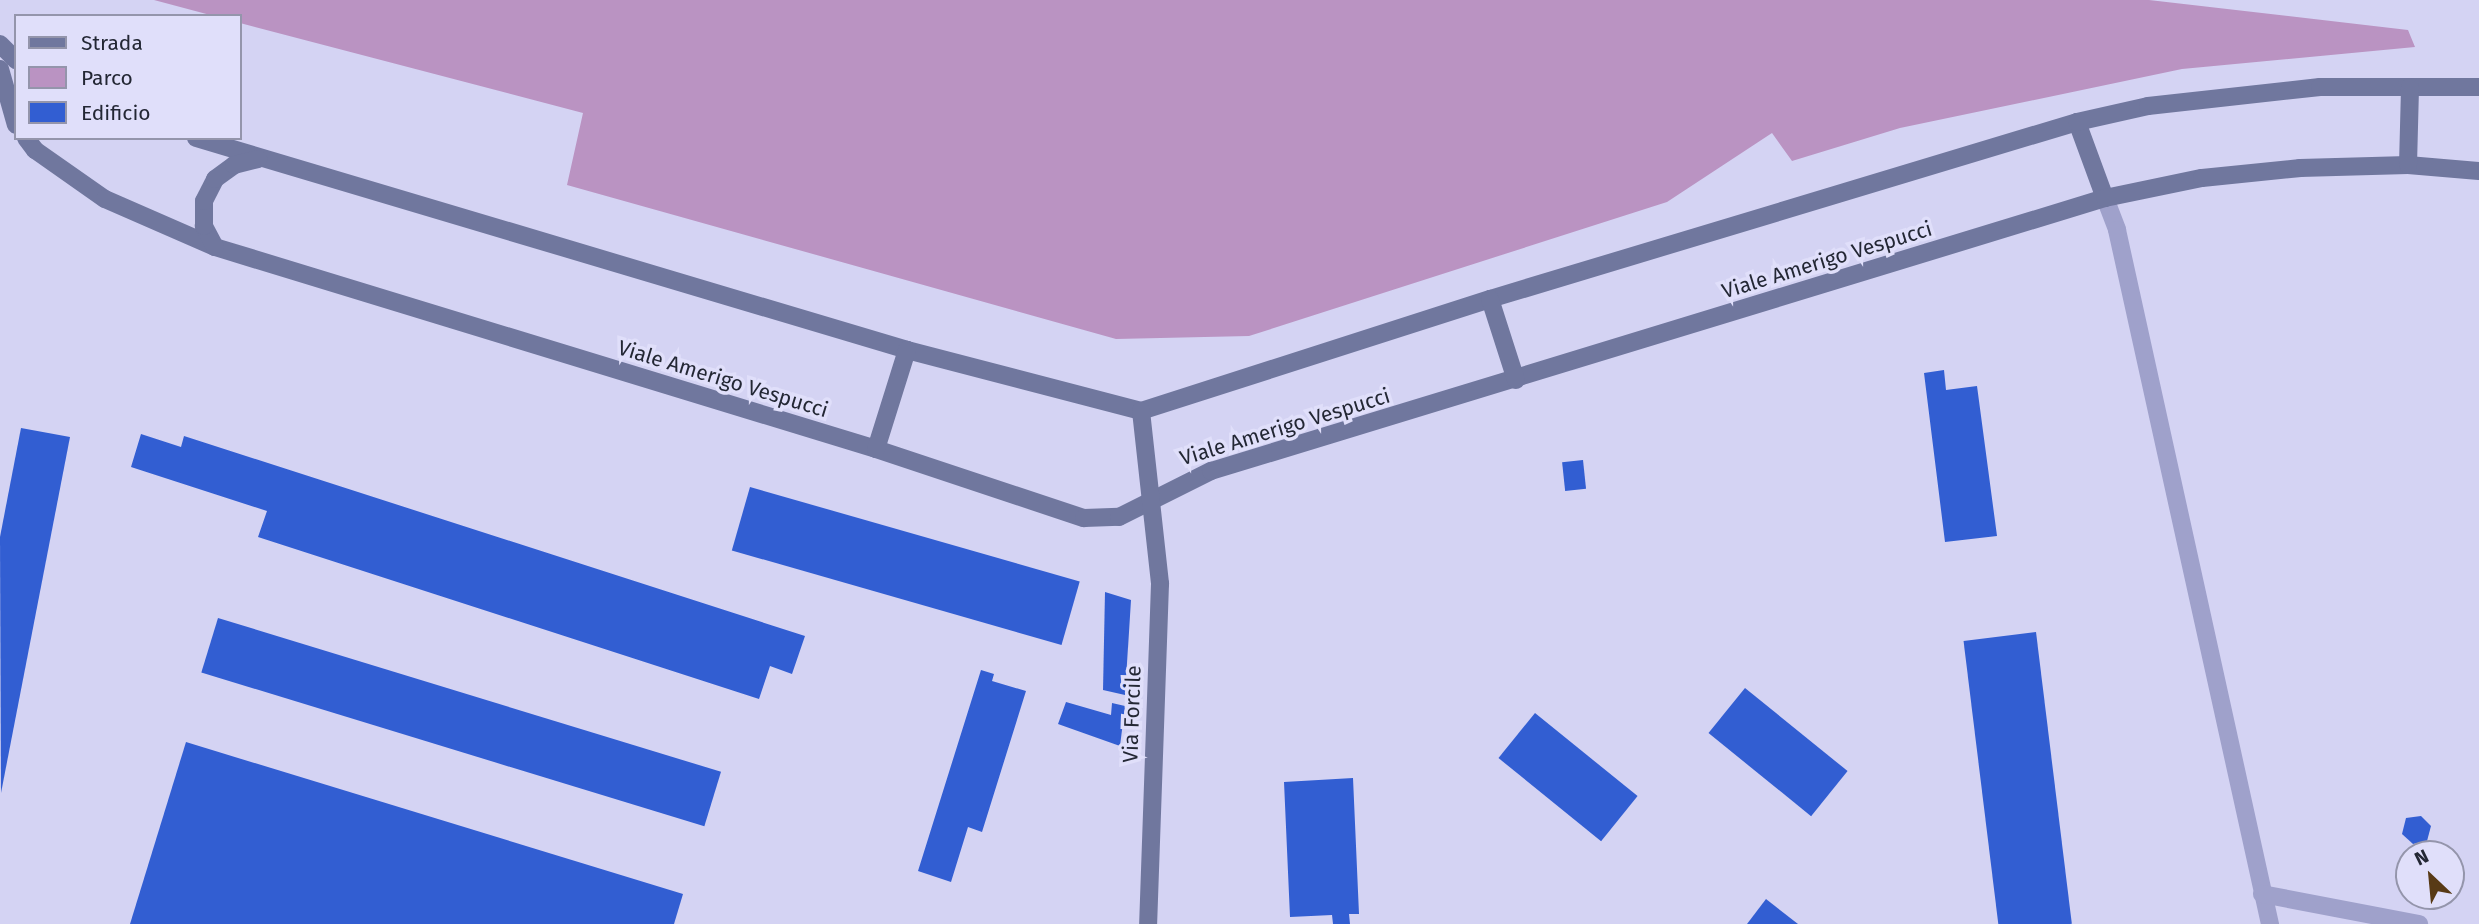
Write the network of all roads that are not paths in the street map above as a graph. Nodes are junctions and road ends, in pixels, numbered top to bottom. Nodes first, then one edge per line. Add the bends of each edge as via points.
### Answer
1 (0, 44) edge
2 (14, 58) edge
3 (0, 69) edge
4 (2410, 87) junction
5 (2479, 87) edge
6 (14, 118) edge
7 (2077, 122) junction
8 (28, 140) edge
9 (202, 140) edge
10 (258, 159) junction
11 (2408, 166) junction
12 (2479, 171) edge
13 (2105, 198) junction
14 (215, 247) junction
15 (1490, 299) junction
16 (907, 350) junction
17 (1516, 380) junction
18 (1140, 411) junction
19 (876, 449) junction
20 (1149, 506) junction
21 (2262, 894) junction
22 (1148, 924) edge
23 (2270, 924) edge
24 (2420, 924) edge

1 - 2 street
3 - 6 street
4 - 5 street
4 - 7 street via 2320,87 2227,95
4 - 11 street
7 - 13 street
7 - 15 street
8 - 14 street, Viale Amerigo Vespucci via 104,199
9 - 10 street
10 - 14 street via 234,165 215,179 204,201 204,226
10 - 16 street
11 - 12 street, Viale Amerigo Vespucci
11 - 13 street, Viale Amerigo Vespucci via 2300,168 2202,178
13 - 17 street, Viale Amerigo Vespucci
13 - 21 street via 2117,230
14 - 19 street, Viale Amerigo Vespucci
15 - 17 street
15 - 18 street
16 - 18 street
16 - 19 street
17 - 20 street, Viale Amerigo Vespucci via 1211,471 1177,484
18 - 20 street, Via Forcile
19 - 20 street, Viale Amerigo Vespucci via 1084,518 1119,517
20 - 22 street, Via Forcile via 1160,584
21 - 23 street
21 - 24 street

